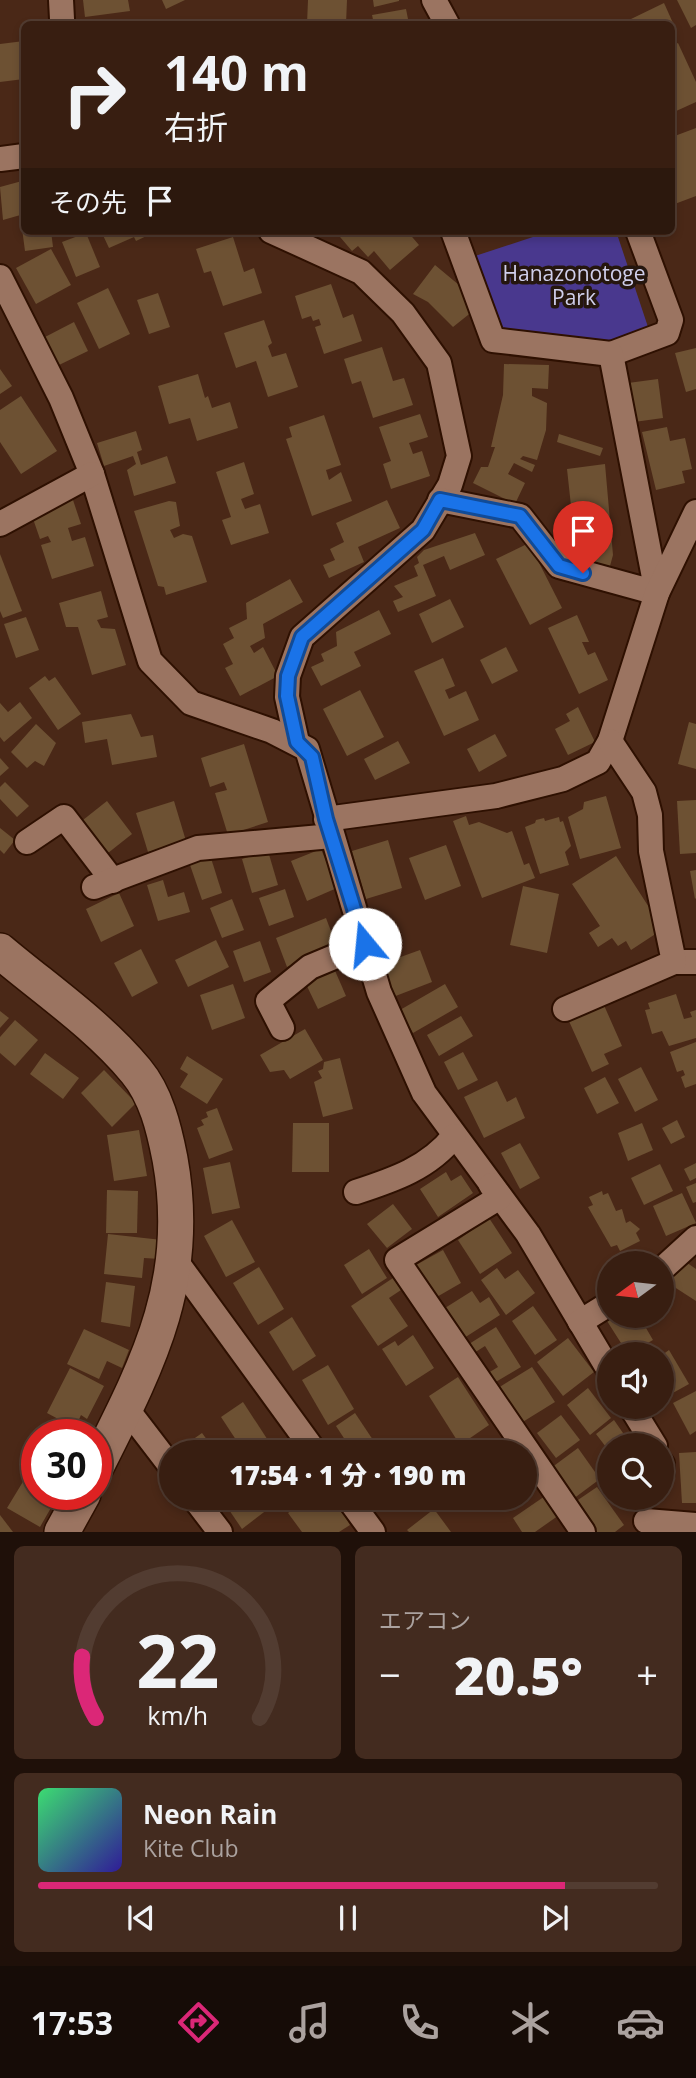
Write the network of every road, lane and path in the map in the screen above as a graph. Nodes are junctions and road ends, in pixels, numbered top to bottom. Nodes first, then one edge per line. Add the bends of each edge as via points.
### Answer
1 (434, 0) edge
2 (445, 21) edge
3 (21, 156) edge
4 (0, 159) edge
5 (280, 235) edge
6 (454, 235) edge
7 (639, 235) edge
8 (0, 277) edge
9 (611, 354) junction
10 (92, 474) junction
11 (440, 500) junction
12 (696, 512) edge
13 (0, 524) edge
14 (657, 593) junction
15 (610, 741) junction
16 (297, 742) junction
17 (329, 827) junction
18 (27, 842) dead end
19 (365, 944) junction
20 (0, 951) edge
21 (685, 962) edge
22 (565, 1009) dead end
23 (282, 1028) dead end
24 (454, 1136) junction
25 (356, 1192) dead end
26 (499, 1197) junction
27 (696, 1238) edge
28 (674, 1258) edge
29 (176, 1261) junction
30 (597, 1311) edge
31 (580, 1322) junction
32 (597, 1350) edge
33 (126, 1408) junction
34 (112, 1436) edge
35 (306, 1440) edge
36 (159, 1451) edge
37 (74, 1510) edge
38 (203, 1510) edge
39 (357, 1510) edge
40 (646, 1517) edge
41 (696, 1525) edge
42 (62, 1532) edge
43 (220, 1532) edge
44 (373, 1532) edge
45 (583, 1532) edge

1 - 2 street
3 - 4 street
5 - 11 street via 361,272 403,313 439,363 458,456 450,485
6 - 9 street via 493,340
7 - 9 street via 671,320 667,333
8 - 10 street via 61,398
9 - 14 street
10 - 13 street
10 - 16 street via 150,662 191,703
11 - 14 street via 520,516 559,566
11 - 16 street via 423,530 302,637 288,676 287,696
12 - 14 street
14 - 15 street
15 - 17 street via 598,762 563,779
15 - 21 street via 644,792 652,851
16 - 17 street via 312,757
17 - 18 street via 198,848 103,884 64,817
17 - 19 street
19 - 23 street via 310,967 268,1001
19 - 24 street via 379,992 424,1093
20 - 29 street via 112,1046 137,1072 153,1099 172,1174
21 - 22 street
24 - 25 street via 443,1150 407,1175
24 - 26 street
26 - 31 street via 528,1234
26 - 45 street via 397,1259
27 - 28 street
29 - 33 street via 165,1313
29 - 35 street
30 - 31 street
31 - 32 street
33 - 34 street
33 - 36 street
37 - 42 street
38 - 43 street
39 - 44 street
40 - 41 street

